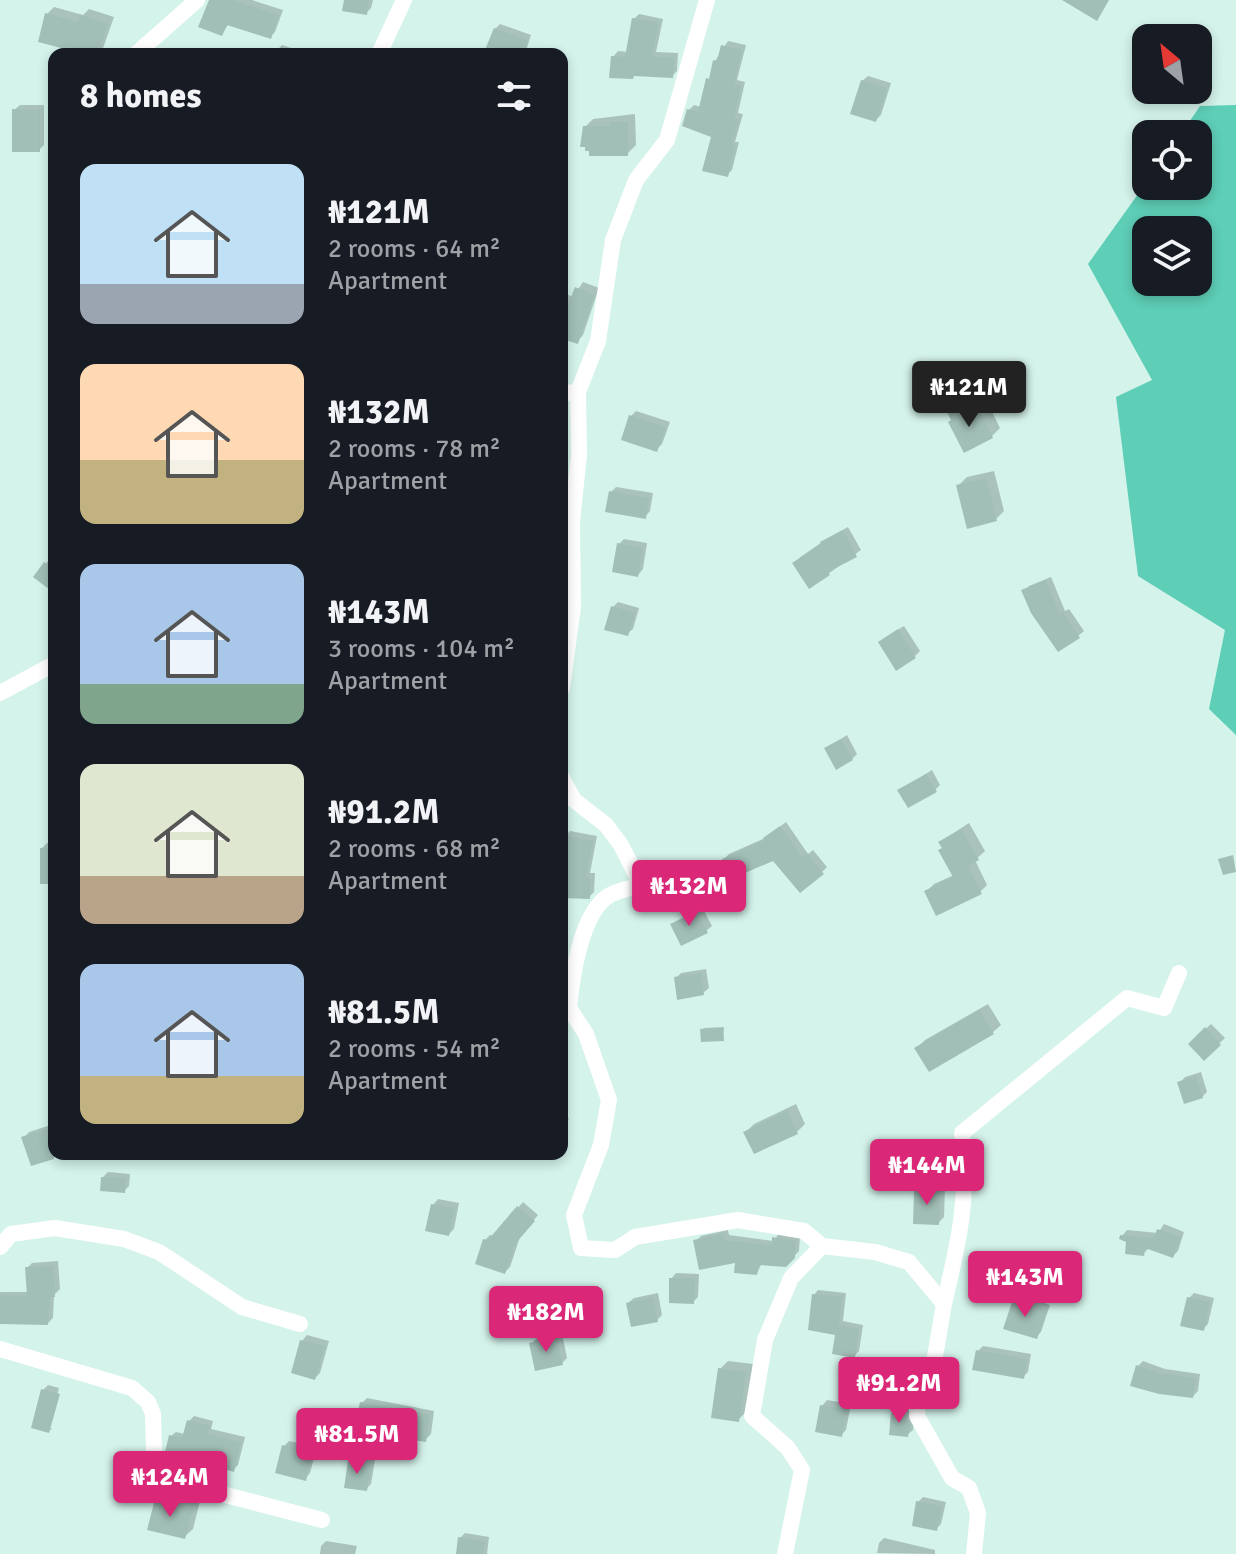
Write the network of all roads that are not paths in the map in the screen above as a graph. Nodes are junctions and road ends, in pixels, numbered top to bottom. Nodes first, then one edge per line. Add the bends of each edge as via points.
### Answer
1 (197, 0) edge
2 (404, 0) edge
3 (707, 0) edge
4 (143, 48) edge
5 (382, 48) edge
6 (570, 393) edge
7 (568, 644) edge
8 (48, 667) edge
9 (0, 693) edge
10 (568, 789) edge
11 (1179, 973) dead end
12 (568, 999) edge
13 (568, 1013) edge
14 (822, 1246) junction
15 (0, 1247) edge
16 (944, 1304) junction
17 (300, 1324) dead end
18 (0, 1349) edge
19 (322, 1520) dead end
20 (785, 1554) edge
21 (974, 1554) edge

1 - 4 street
2 - 5 street
3 - 6 street via 667,140 636,180 613,240 598,341
6 - 7 street via 579,455
8 - 9 street
10 - 12 street via 606,825 641,885 608,896 592,915
11 - 16 street via 1164,1008 1127,998 962,1133 967,1175 962,1230
13 - 14 street via 586,1034 609,1100 601,1145 574,1215 581,1248 615,1250 635,1237 738,1220 804,1231
14 - 16 street via 909,1262
14 - 20 street via 791,1278 765,1340 752,1416 788,1448 802,1470
15 - 17 street via 11,1234 55,1228 124,1239 159,1252 242,1307
16 - 21 street via 933,1368 917,1384 917,1416 952,1478 969,1488 978,1513
18 - 19 street via 132,1388 153,1414 160,1478

